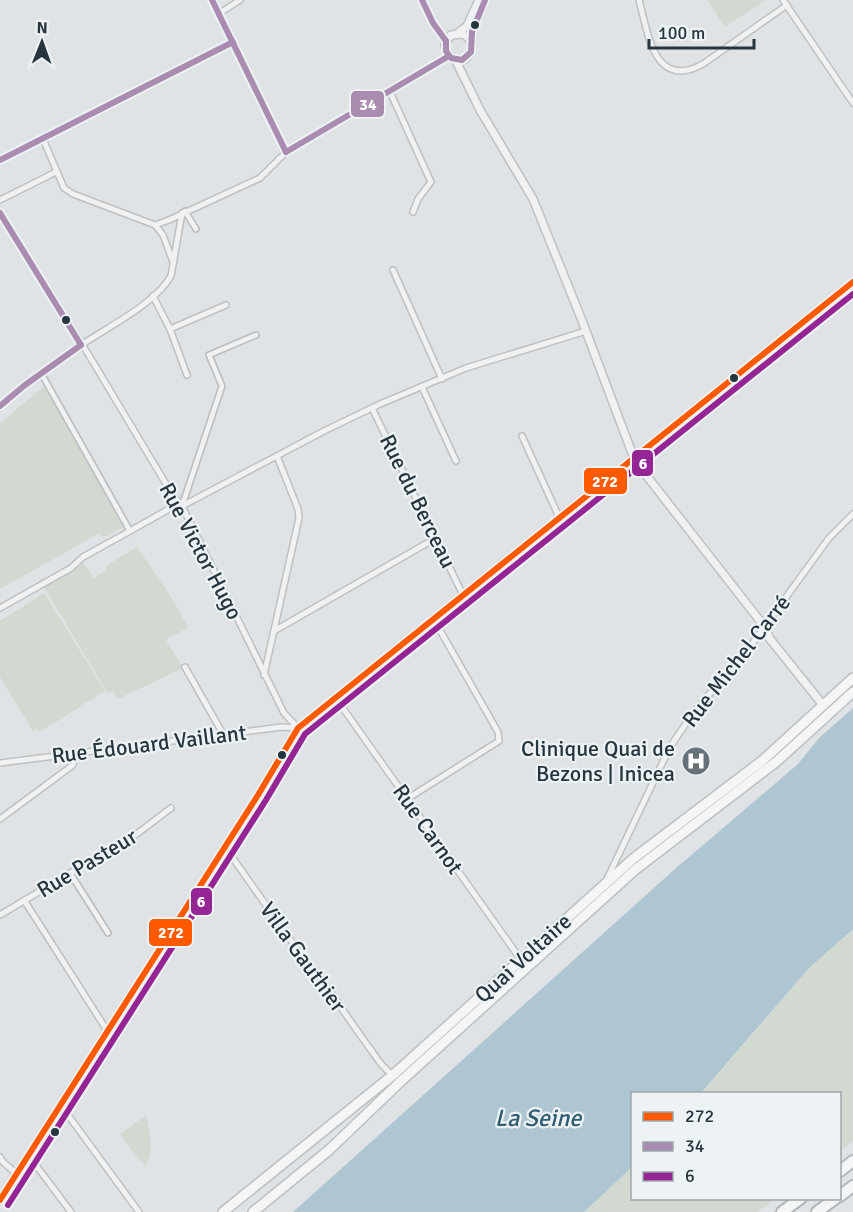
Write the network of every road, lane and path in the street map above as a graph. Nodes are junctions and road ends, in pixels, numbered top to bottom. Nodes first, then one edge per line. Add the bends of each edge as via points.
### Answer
1 (212, 0) edge
2 (240, 0) edge
3 (422, 0) edge
4 (479, 0) edge
5 (485, 0) edge
6 (639, 0) edge
7 (785, 2) edge
8 (221, 12) junction
9 (440, 32) junction
10 (456, 33) junction
11 (471, 40) junction
12 (446, 41) junction
13 (233, 42) junction
14 (467, 57) junction
15 (452, 58) junction
16 (468, 86) junction
17 (390, 92) junction
18 (853, 103) edge
19 (43, 139) junction
20 (286, 152) junction
21 (0, 160) edge
22 (56, 172) junction
23 (0, 200) edge
24 (183, 212) junction
25 (413, 212) dead end
26 (0, 213) edge
27 (155, 225) junction
28 (196, 229) dead end
29 (173, 262) junction
30 (393, 270) dead end
31 (853, 282) edge
32 (153, 296) junction
33 (226, 305) dead end
34 (170, 329) junction
35 (586, 331) junction
36 (256, 335) dead end
37 (81, 345) junction
38 (41, 373) junction
39 (187, 375) dead end
40 (442, 379) junction
41 (422, 387) junction
42 (0, 406) edge
43 (372, 408) junction
44 (522, 436) dead end
45 (277, 456) junction
46 (634, 458) junction
47 (456, 461) dead end
48 (182, 506) junction
49 (853, 514) edge
50 (559, 517) junction
51 (130, 531) junction
52 (436, 538) junction
53 (463, 595) junction
54 (0, 608) edge
55 (434, 618) junction
56 (764, 626) junction
57 (274, 631) junction
58 (184, 667) dead end
59 (264, 675) junction
60 (853, 678) edge
61 (850, 695) edge
62 (336, 697) junction
63 (828, 709) junction
64 (298, 728) junction
65 (223, 734) junction
66 (74, 753) junction
67 (0, 763) edge
68 (407, 799) junction
69 (171, 808) dead end
70 (0, 819) edge
71 (225, 847) junction
72 (70, 873) junction
73 (605, 884) junction
74 (24, 900) junction
75 (0, 915) edge
76 (108, 933) dead end
77 (521, 960) junction
78 (108, 1032) junction
79 (393, 1075) junction
80 (60, 1106) junction
81 (29, 1156) junction
82 (0, 1157) edge
83 (853, 1161) edge
84 (841, 1170) edge
85 (17, 1174) junction
86 (853, 1186) edge
87 (841, 1195) edge
88 (0, 1200) edge
89 (798, 1200) edge
90 (833, 1200) edge
91 (71, 1212) edge
92 (140, 1212) edge
93 (223, 1212) edge
94 (253, 1212) edge
95 (782, 1212) edge
96 (817, 1212) edge

1 - 8 street
2 - 8 street
3 - 9 street
4 - 10 street via 468,23
5 - 11 street
6 - 7 street via 653,52 661,63 682,71 703,64
7 - 18 street
8 - 13 street
9 - 10 street
9 - 12 street
10 - 11 street
10 - 12 street
11 - 14 street via 472,50
12 - 15 street
13 - 19 street
13 - 20 street
14 - 15 street
14 - 16 street
15 - 16 street
15 - 17 street
16 - 35 street via 533,199
17 - 20 street
17 - 25 street via 431,182
19 - 21 street
19 - 22 street
20 - 24 street via 260,178
22 - 23 street
22 - 27 street via 64,188 73,195
24 - 27 street
24 - 28 street
24 - 29 street
26 - 37 street, Rue Victor Hugo
27 - 29 street
29 - 32 street via 171,276
30 - 40 street
31 - 46 street
32 - 34 street
32 - 37 street
33 - 34 street
34 - 39 street
35 - 40 street
35 - 46 street
36 - 48 street via 209,355 222,386
37 - 38 street
37 - 48 street, Rue Victor Hugo
38 - 42 street
38 - 51 street
40 - 41 street
41 - 43 street
41 - 47 street
43 - 45 street
43 - 52 street, Rue du Berceau
44 - 50 street
45 - 48 street
45 - 57 street via 299,518
46 - 50 street
46 - 56 street
48 - 51 street
48 - 59 street, Rue Victor Hugo
49 - 56 street, Rue Michel Carré via 829,538
50 - 53 street
51 - 54 street
52 - 53 street, Rue du Berceau
52 - 57 street
53 - 55 street
55 - 62 street
55 - 68 street via 498,732 499,741
56 - 63 street via 770,639
56 - 73 street, Rue Michel Carré via 670,747
57 - 59 street
58 - 65 street
59 - 64 street, Rue Victor Hugo via 284,713
60 - 63 main road
61 - 63 main road
62 - 64 street
62 - 68 street, Rue Carnot
63 - 73 main road, Quai Voltaire
63 - 94 main road, Quai Voltaire via 818,724 757,776 636,869 329,1150
64 - 65 street, Rue Édouard Vaillant
64 - 71 street
65 - 66 street, Rue Édouard Vaillant
66 - 67 street, Rue Édouard Vaillant
66 - 70 street via 73,765
68 - 77 street, Rue Carnot
69 - 72 street, Rue Pasteur via 138,833
71 - 78 street
71 - 79 street, Villa Gauthier via 382,1066
72 - 74 street, Rue Pasteur
72 - 76 street
73 - 77 main road, Quai Voltaire
74 - 75 street, Rue Pasteur
74 - 78 street
77 - 79 main road, Quai Voltaire
78 - 80 street
79 - 93 main road, Quai Voltaire
80 - 81 street
80 - 92 street
81 - 85 street
81 - 91 street
82 - 85 street
83 - 84 highway
85 - 88 street
86 - 87 highway
89 - 95 highway
90 - 96 highway

